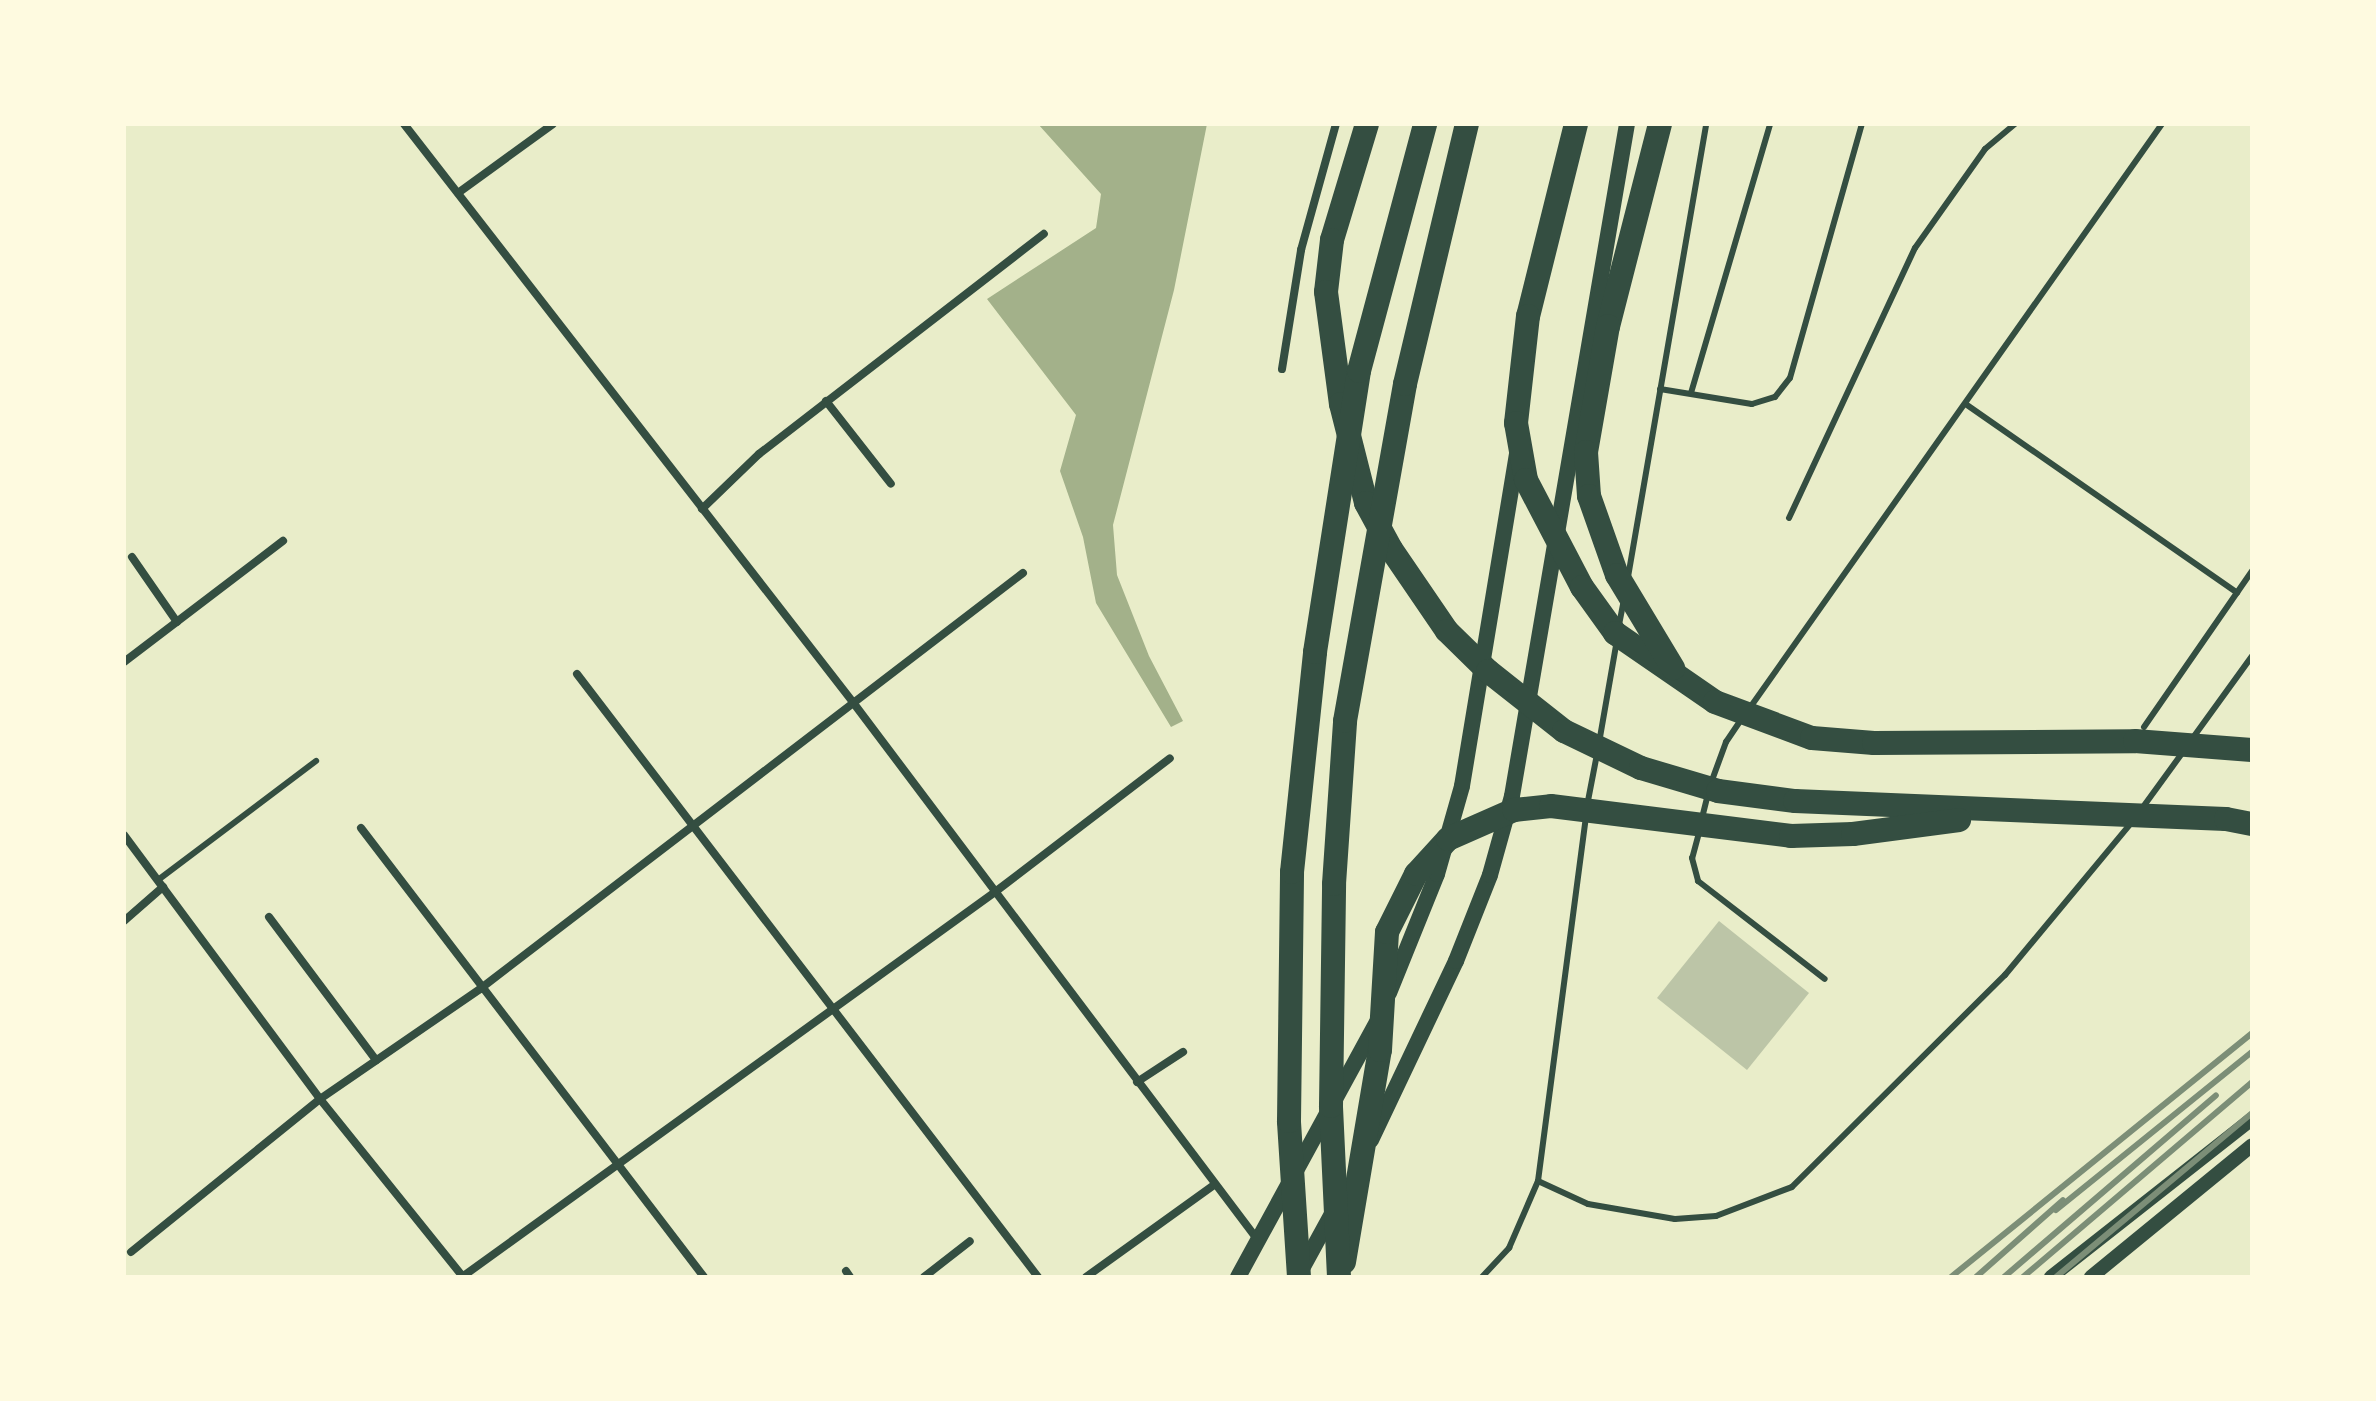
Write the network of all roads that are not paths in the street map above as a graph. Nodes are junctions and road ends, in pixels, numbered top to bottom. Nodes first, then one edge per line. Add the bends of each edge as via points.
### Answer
1 (404, 124) edge
2 (553, 124) edge
3 (1336, 124) edge
4 (1367, 124) edge
5 (1425, 124) edge
6 (1467, 124) edge
7 (1574, 124) edge
8 (1627, 124) edge
9 (1660, 124) edge
10 (1706, 124) edge
11 (1770, 124) edge
12 (1862, 124) edge
13 (2015, 124) edge
14 (2162, 124) edge
15 (458, 193) junction
16 (1044, 234) dead end
17 (1282, 369) dead end
18 (1660, 389) junction
19 (1691, 393) junction
20 (826, 401) junction
21 (1967, 405) junction
22 (891, 484) dead end
23 (702, 509) junction
24 (1789, 518) dead end
25 (283, 541) dead end
26 (132, 557) dead end
27 (2252, 571) edge
28 (1023, 573) dead end
29 (2237, 593) junction
30 (177, 622) junction
31 (2252, 656) edge
32 (124, 662) edge
33 (577, 674) dead end
34 (1678, 675) junction
35 (852, 701) junction
36 (2144, 727) dead end
37 (2252, 750) edge
38 (1170, 758) dead end
39 (316, 761) dead end
40 (2017, 813) junction
41 (694, 821) junction
42 (2252, 824) edge
43 (361, 828) dead end
44 (124, 835) edge
45 (160, 884) junction
46 (995, 892) junction
47 (269, 917) dead end
48 (124, 921) edge
49 (1825, 979) dead end
50 (480, 989) junction
51 (834, 1010) junction
52 (1183, 1052) dead end
53 (376, 1060) junction
54 (1137, 1082) junction
55 (320, 1099) junction
56 (2252, 1119) edge
57 (2252, 1145) edge
58 (618, 1163) junction
59 (1538, 1181) junction
60 (1214, 1185) junction
61 (1257, 1239) junction
62 (970, 1241) dead end
63 (131, 1252) dead end
64 (462, 1277) edge
65 (704, 1277) edge
66 (924, 1277) edge
67 (1038, 1277) edge
68 (1086, 1277) edge
69 (1238, 1277) edge
70 (1298, 1277) edge
71 (1340, 1277) edge
72 (1482, 1277) edge
73 (2051, 1277) edge
74 (2091, 1277) edge

1 - 15 street
2 - 15 street
3 - 17 street via 1301,250
4 - 40 highway via 1332,240 1326,292 1334,359 1366,503 1418,594 1447,631 1564,731 1641,768 1718,791 1780,799
5 - 70 highway via 1359,371 1315,652 1292,872 1289,1121
6 - 71 highway via 1405,384 1345,721 1334,884 1331,1106
7 - 34 highway via 1518,373 1518,437 1526,480 1582,587 1615,633
7 - 61 main road via 1462,786 1441,859 1362,1057
8 - 70 main road via 1515,781 1497,849 1404,1079
9 - 34 highway via 1608,326 1586,452 1589,496 1617,575
10 - 18 lane
11 - 19 lane
12 - 19 lane via 1790,378 1763,405
13 - 24 lane via 1985,149 1915,248
14 - 21 lane
15 - 23 street
16 - 20 street
18 - 19 lane
18 - 59 lane via 1576,873
20 - 22 street
20 - 23 street
21 - 29 lane
21 - 49 lane via 1726,742 1692,858 1698,881
23 - 35 street
25 - 30 street
26 - 30 street
27 - 29 lane
28 - 35 street
29 - 36 lane
30 - 32 street
31 - 59 lane via 2083,886 2005,975 1792,1187 1716,1216 1675,1219 1588,1204
33 - 41 street
34 - 37 highway via 1715,702 1812,738 1874,743 2135,741
35 - 41 street
35 - 46 street
38 - 46 street
39 - 45 lane
40 - 42 highway
40 - 71 highway via 1853,834 1791,836 1551,806 1514,810 1448,839 1416,874 1387,932 1380,1050
41 - 50 street
41 - 51 street
43 - 50 street
44 - 45 street
45 - 48 street
45 - 55 street
46 - 51 street
46 - 54 street
47 - 53 street
50 - 53 street
50 - 58 street
51 - 58 street
51 - 67 street
52 - 54 street
53 - 55 street
54 - 60 street
55 - 63 street
55 - 64 street
56 - 73 street
57 - 74 street
58 - 64 street
58 - 65 street
59 - 72 lane via 1509,1248
60 - 61 street
60 - 68 street
61 - 69 main road
62 - 66 street

